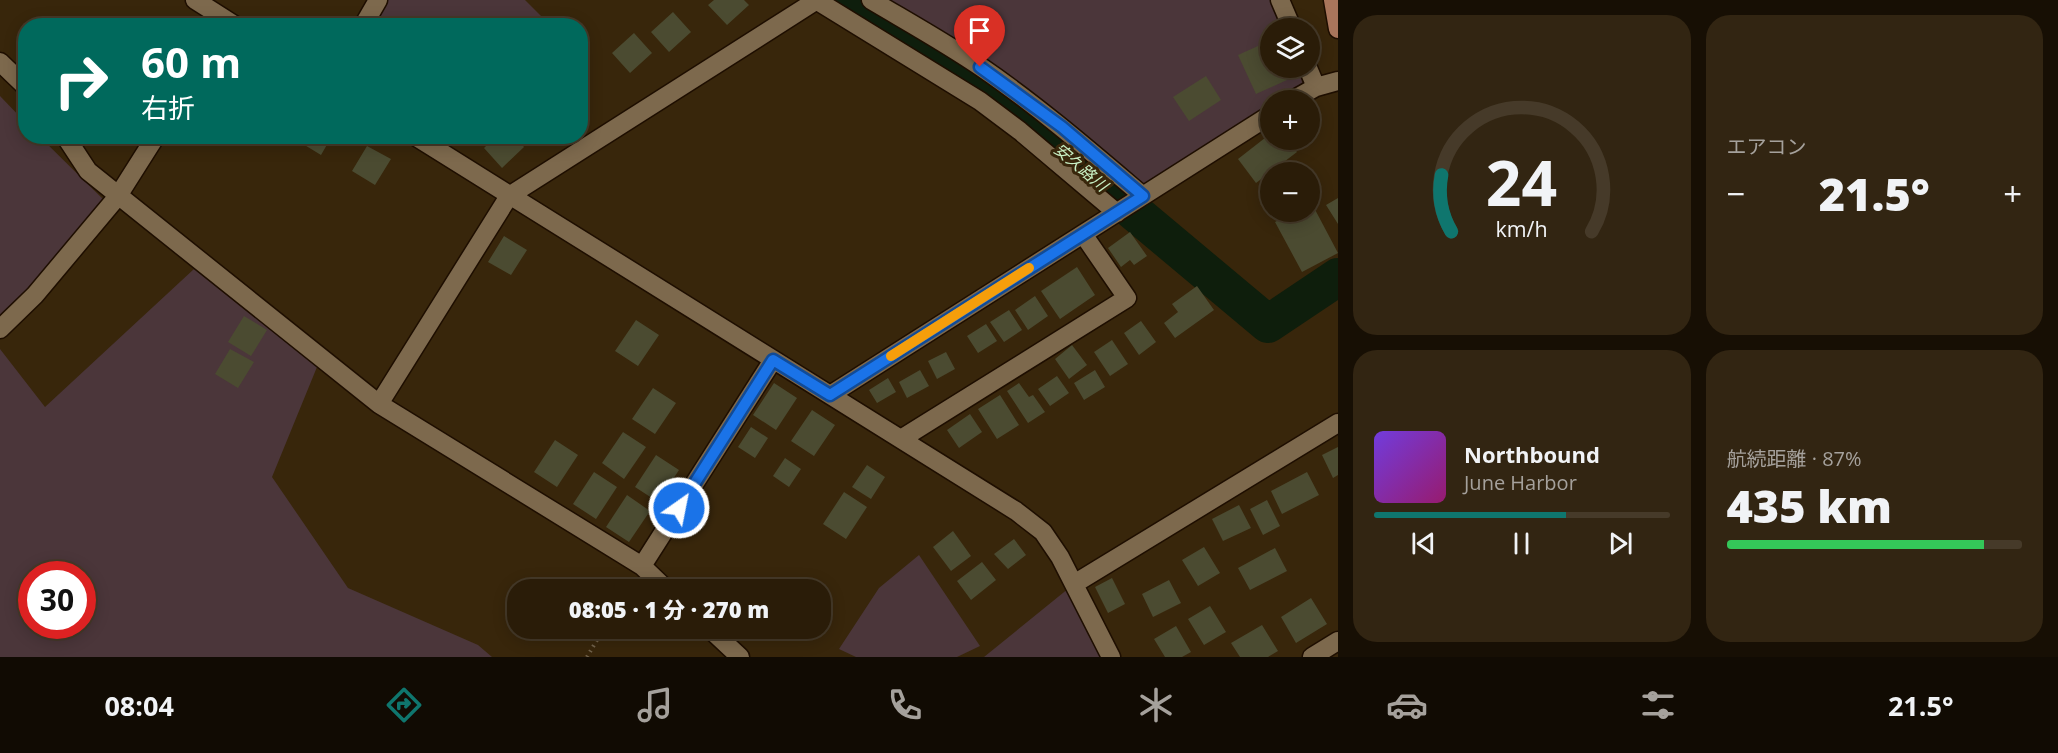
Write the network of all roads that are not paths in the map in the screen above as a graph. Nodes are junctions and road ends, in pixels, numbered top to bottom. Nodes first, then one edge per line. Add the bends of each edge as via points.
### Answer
1 (195, 0) edge
2 (378, 0) edge
3 (817, 0) edge
4 (871, 0) edge
5 (1280, 0) edge
6 (1333, 0) edge
7 (222, 18) edge
8 (368, 18) edge
9 (1288, 18) edge
10 (1338, 29) edge
11 (0, 62) edge
12 (1312, 78) edge
13 (18, 79) edge
14 (1338, 81) edge
15 (1316, 87) junction
16 (1311, 90) edge
17 (1260, 121) edge
18 (71, 144) edge
19 (151, 144) edge
20 (428, 144) edge
21 (118, 196) junction
22 (509, 196) junction
23 (1143, 196) junction
24 (1117, 213) junction
25 (1083, 234) junction
26 (0, 329) edge
27 (773, 360) junction
28 (830, 395) junction
29 (379, 404) junction
30 (1338, 423) edge
31 (901, 439) junction
32 (642, 566) junction
33 (656, 579) edge
34 (1074, 584) junction
35 (721, 639) edge
36 (1338, 641) edge
37 (740, 657) edge
38 (1111, 657) edge
39 (1312, 657) edge

1 - 7 street
2 - 8 street
3 - 22 street
3 - 24 street via 980,101
4 - 23 street via 1028,101
5 - 9 street
6 - 10 main road
11 - 13 street
12 - 15 street
14 - 15 street
15 - 16 street
17 - 23 street
18 - 21 street via 88,171
19 - 21 street
20 - 22 street
21 - 26 street via 35,295
21 - 29 street
22 - 27 street
22 - 29 street
23 - 24 street
24 - 25 street
25 - 28 street
25 - 31 street via 1127,298
27 - 28 street
27 - 32 street
28 - 31 street
29 - 32 street
30 - 34 street
31 - 34 street via 1043,532
32 - 33 street
34 - 38 street
35 - 37 street
36 - 39 street

